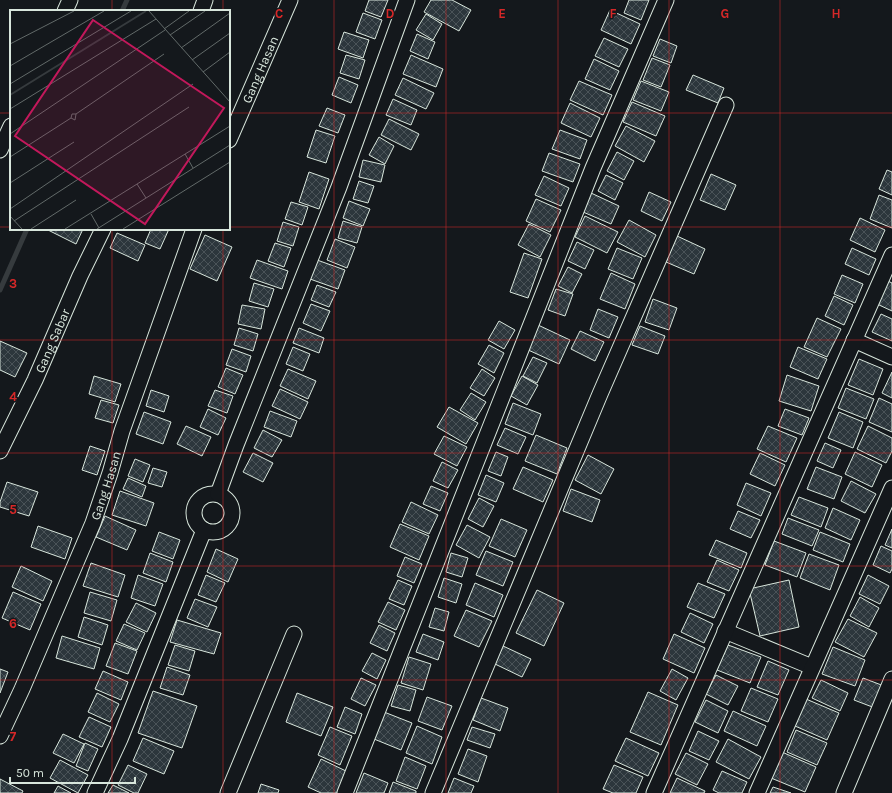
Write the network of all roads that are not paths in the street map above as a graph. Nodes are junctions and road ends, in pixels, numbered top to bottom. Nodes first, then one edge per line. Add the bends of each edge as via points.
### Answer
1 (70, 0) edge
2 (205, 0) edge
3 (290, 0) edge
4 (407, 0) edge
5 (666, 0) edge
6 (65, 10) edge
7 (201, 10) edge
8 (726, 105) dead end
9 (10, 128) edge
10 (230, 138) edge
11 (0, 150) edge
12 (103, 230) edge
13 (194, 230) edge
14 (892, 255) edge
15 (854, 340) junction
16 (892, 357) edge
17 (0, 451) edge
18 (892, 488) edge
19 (218, 494) junction
20 (204, 530) junction
21 (725, 631) junction
22 (294, 634) dead end
23 (812, 667) junction
24 (892, 679) edge
25 (0, 736) edge
26 (95, 793) edge
27 (228, 793) edge
28 (345, 793) edge
29 (433, 793) edge
30 (654, 793) edge
31 (757, 793) edge
32 (844, 793) edge

1 - 6 street
2 - 7 street
3 - 10 street, Gang Hasan
4 - 19 street via 339,187
5 - 28 street via 591,175
8 - 29 street via 597,401
9 - 11 street
12 - 17 street, Gang Sabar
13 - 25 street, Gang Hasan via 122,431 93,523
14 - 15 street
15 - 16 street
15 - 21 street
18 - 23 street
19 - 20 street via 200,498 195,506 194,516 197,524
19 - 20 street via 226,498 232,506 229,524 213,533
20 - 26 street via 120,739
21 - 23 street
21 - 30 street
22 - 27 street
23 - 31 street
24 - 32 street

